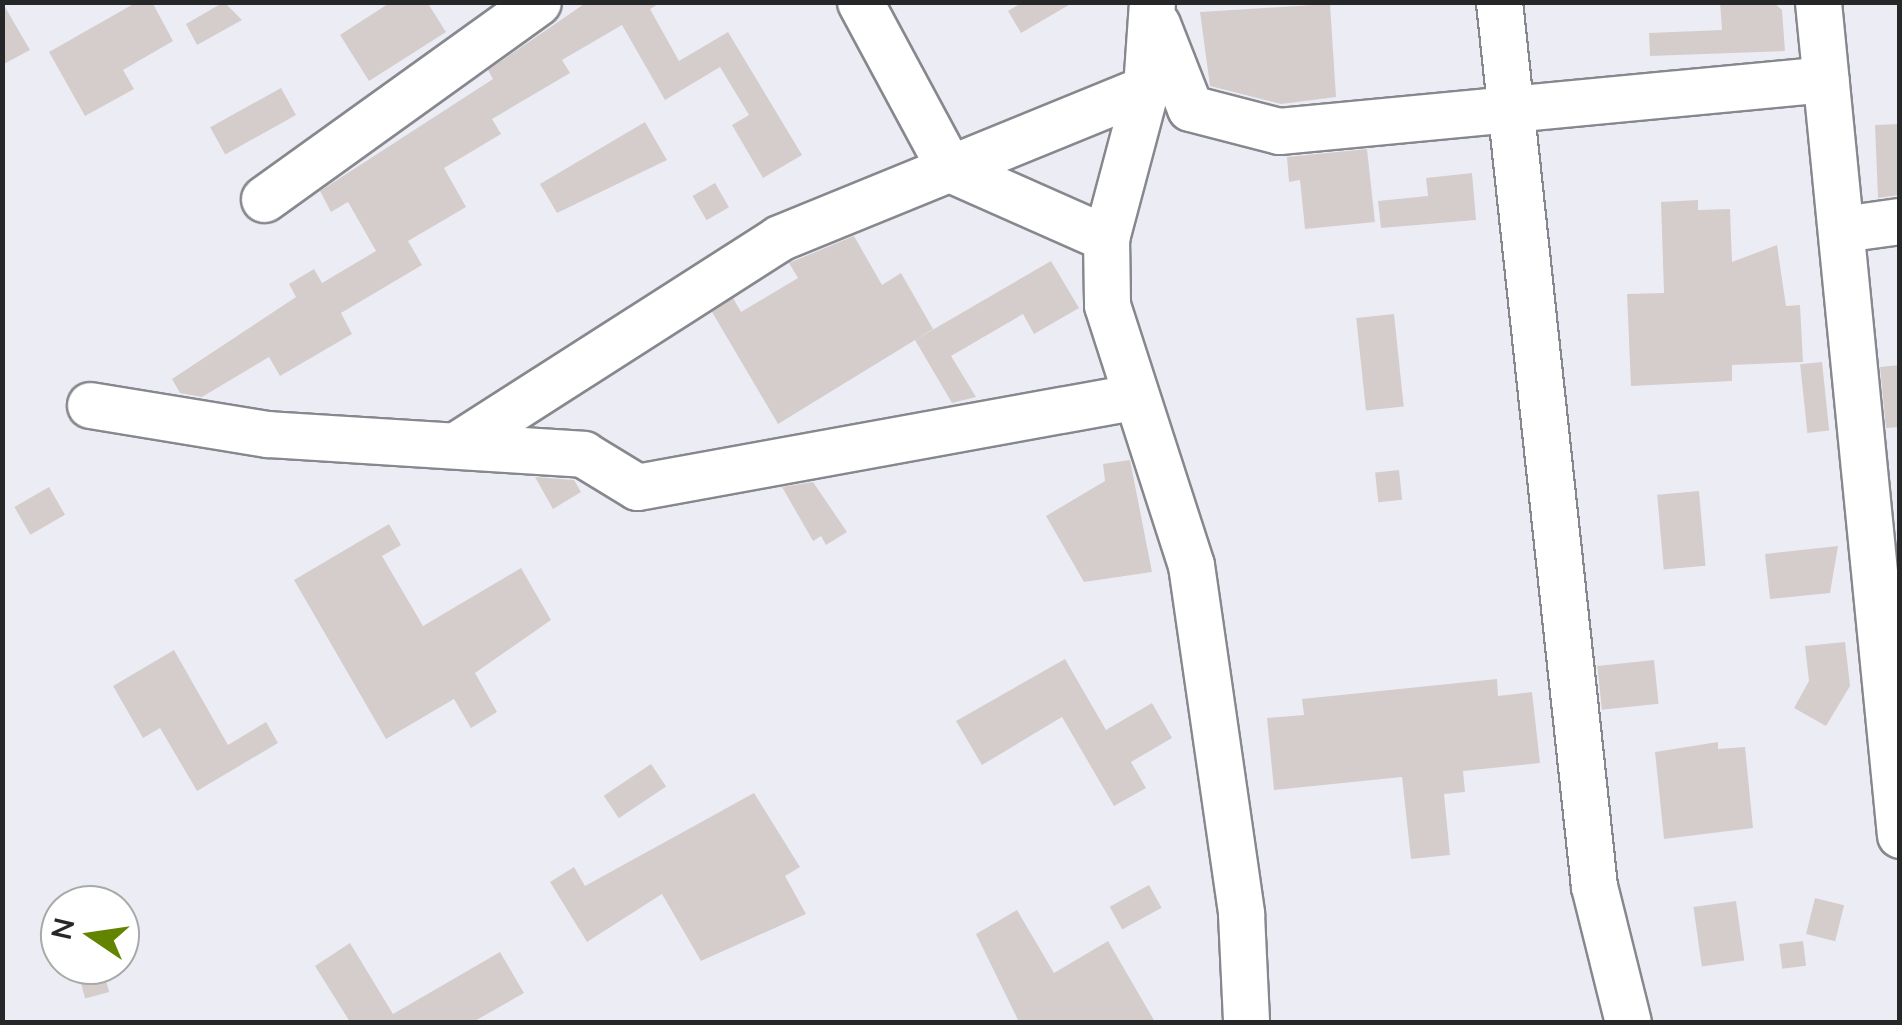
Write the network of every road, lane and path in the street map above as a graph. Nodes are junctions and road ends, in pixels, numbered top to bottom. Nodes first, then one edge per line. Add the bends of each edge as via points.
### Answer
1 (538, 2) edge
2 (860, 2) edge
3 (1499, 2) edge
4 (1818, 2) edge
5 (1152, 8) edge
6 (1826, 79) junction
7 (1146, 88) junction
8 (1512, 110) junction
9 (950, 170) junction
10 (264, 199) dead end
11 (1900, 221) edge
12 (1842, 229) junction
13 (1106, 238) junction
14 (1132, 396) junction
15 (90, 404) dead end
16 (459, 443) junction
17 (1900, 835) edge
18 (1246, 1022) edge
19 (1628, 1022) edge

1 - 10 street
2 - 9 street
3 - 8 street
4 - 6 street
5 - 7 street
5 - 8 street via 1190,108 1230,121 1279,132
6 - 8 street
6 - 12 street
7 - 9 street
7 - 13 street
8 - 19 street via 1594,886
9 - 13 street
9 - 16 street via 779,238
11 - 12 street
12 - 17 street
13 - 14 street via 1110,329
14 - 16 street via 637,487 583,454
14 - 18 street via 1168,474 1191,565 1198,659 1241,914
15 - 16 street via 268,434

